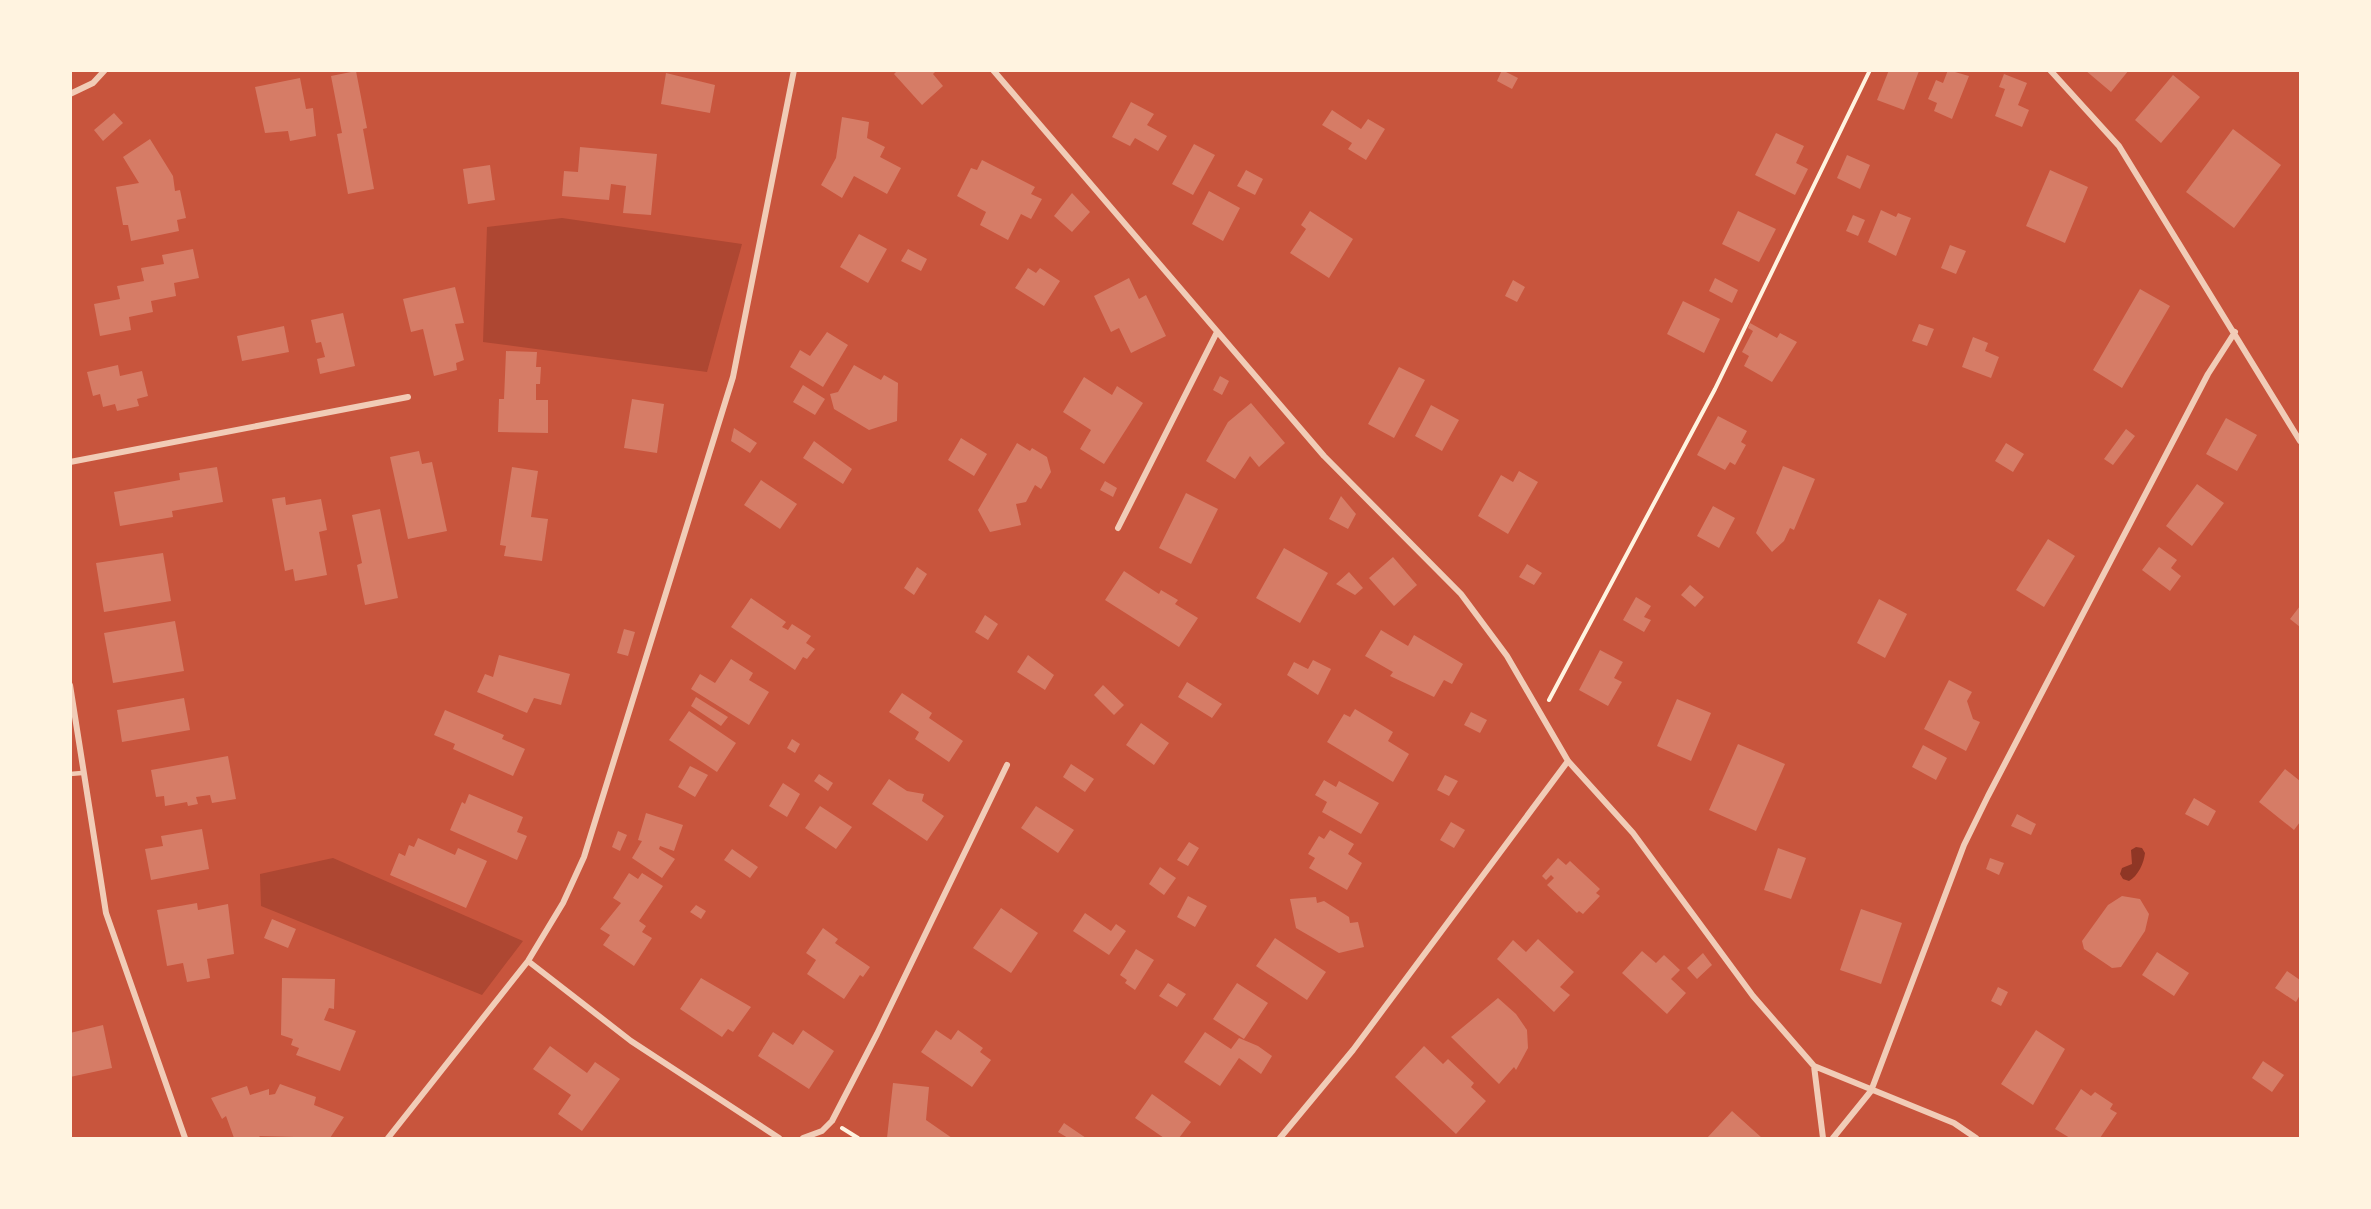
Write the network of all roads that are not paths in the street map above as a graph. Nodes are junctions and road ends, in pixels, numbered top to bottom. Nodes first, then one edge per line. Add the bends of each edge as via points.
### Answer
1 (105, 70) edge
2 (794, 70) edge
3 (993, 70) edge
4 (2050, 70) edge
5 (70, 94) edge
6 (1216, 332) junction
7 (2235, 332) junction
8 (408, 397) dead end
9 (2301, 441) edge
10 (70, 462) edge
11 (1118, 528) dead end
12 (70, 685) edge
13 (1568, 761) junction
14 (1007, 765) dead end
15 (82, 773) junction
16 (70, 774) edge
17 (528, 960) junction
18 (1814, 1066) junction
19 (1871, 1091) junction
20 (185, 1138) edge
21 (387, 1138) edge
22 (778, 1138) edge
23 (803, 1138) edge
24 (1280, 1138) edge
25 (1823, 1138) edge
26 (1833, 1138) edge
27 (1976, 1138) edge

1 - 5 street via 93,83
2 - 17 street via 733,377 584,857 563,903
3 - 6 street
4 - 7 street via 2119,146
6 - 11 street
6 - 13 street via 1324,456 1461,594 1507,656
7 - 9 street
7 - 19 street via 2202,385 1964,845
8 - 10 street
12 - 15 street
13 - 18 street via 1633,833 1753,996
13 - 24 street via 1353,1050
14 - 23 street via 832,1121 822,1131
15 - 16 lane
15 - 20 street via 106,913
17 - 21 street
17 - 22 street via 632,1041
18 - 19 street
18 - 25 street
19 - 26 street
19 - 27 street via 1943,1119

